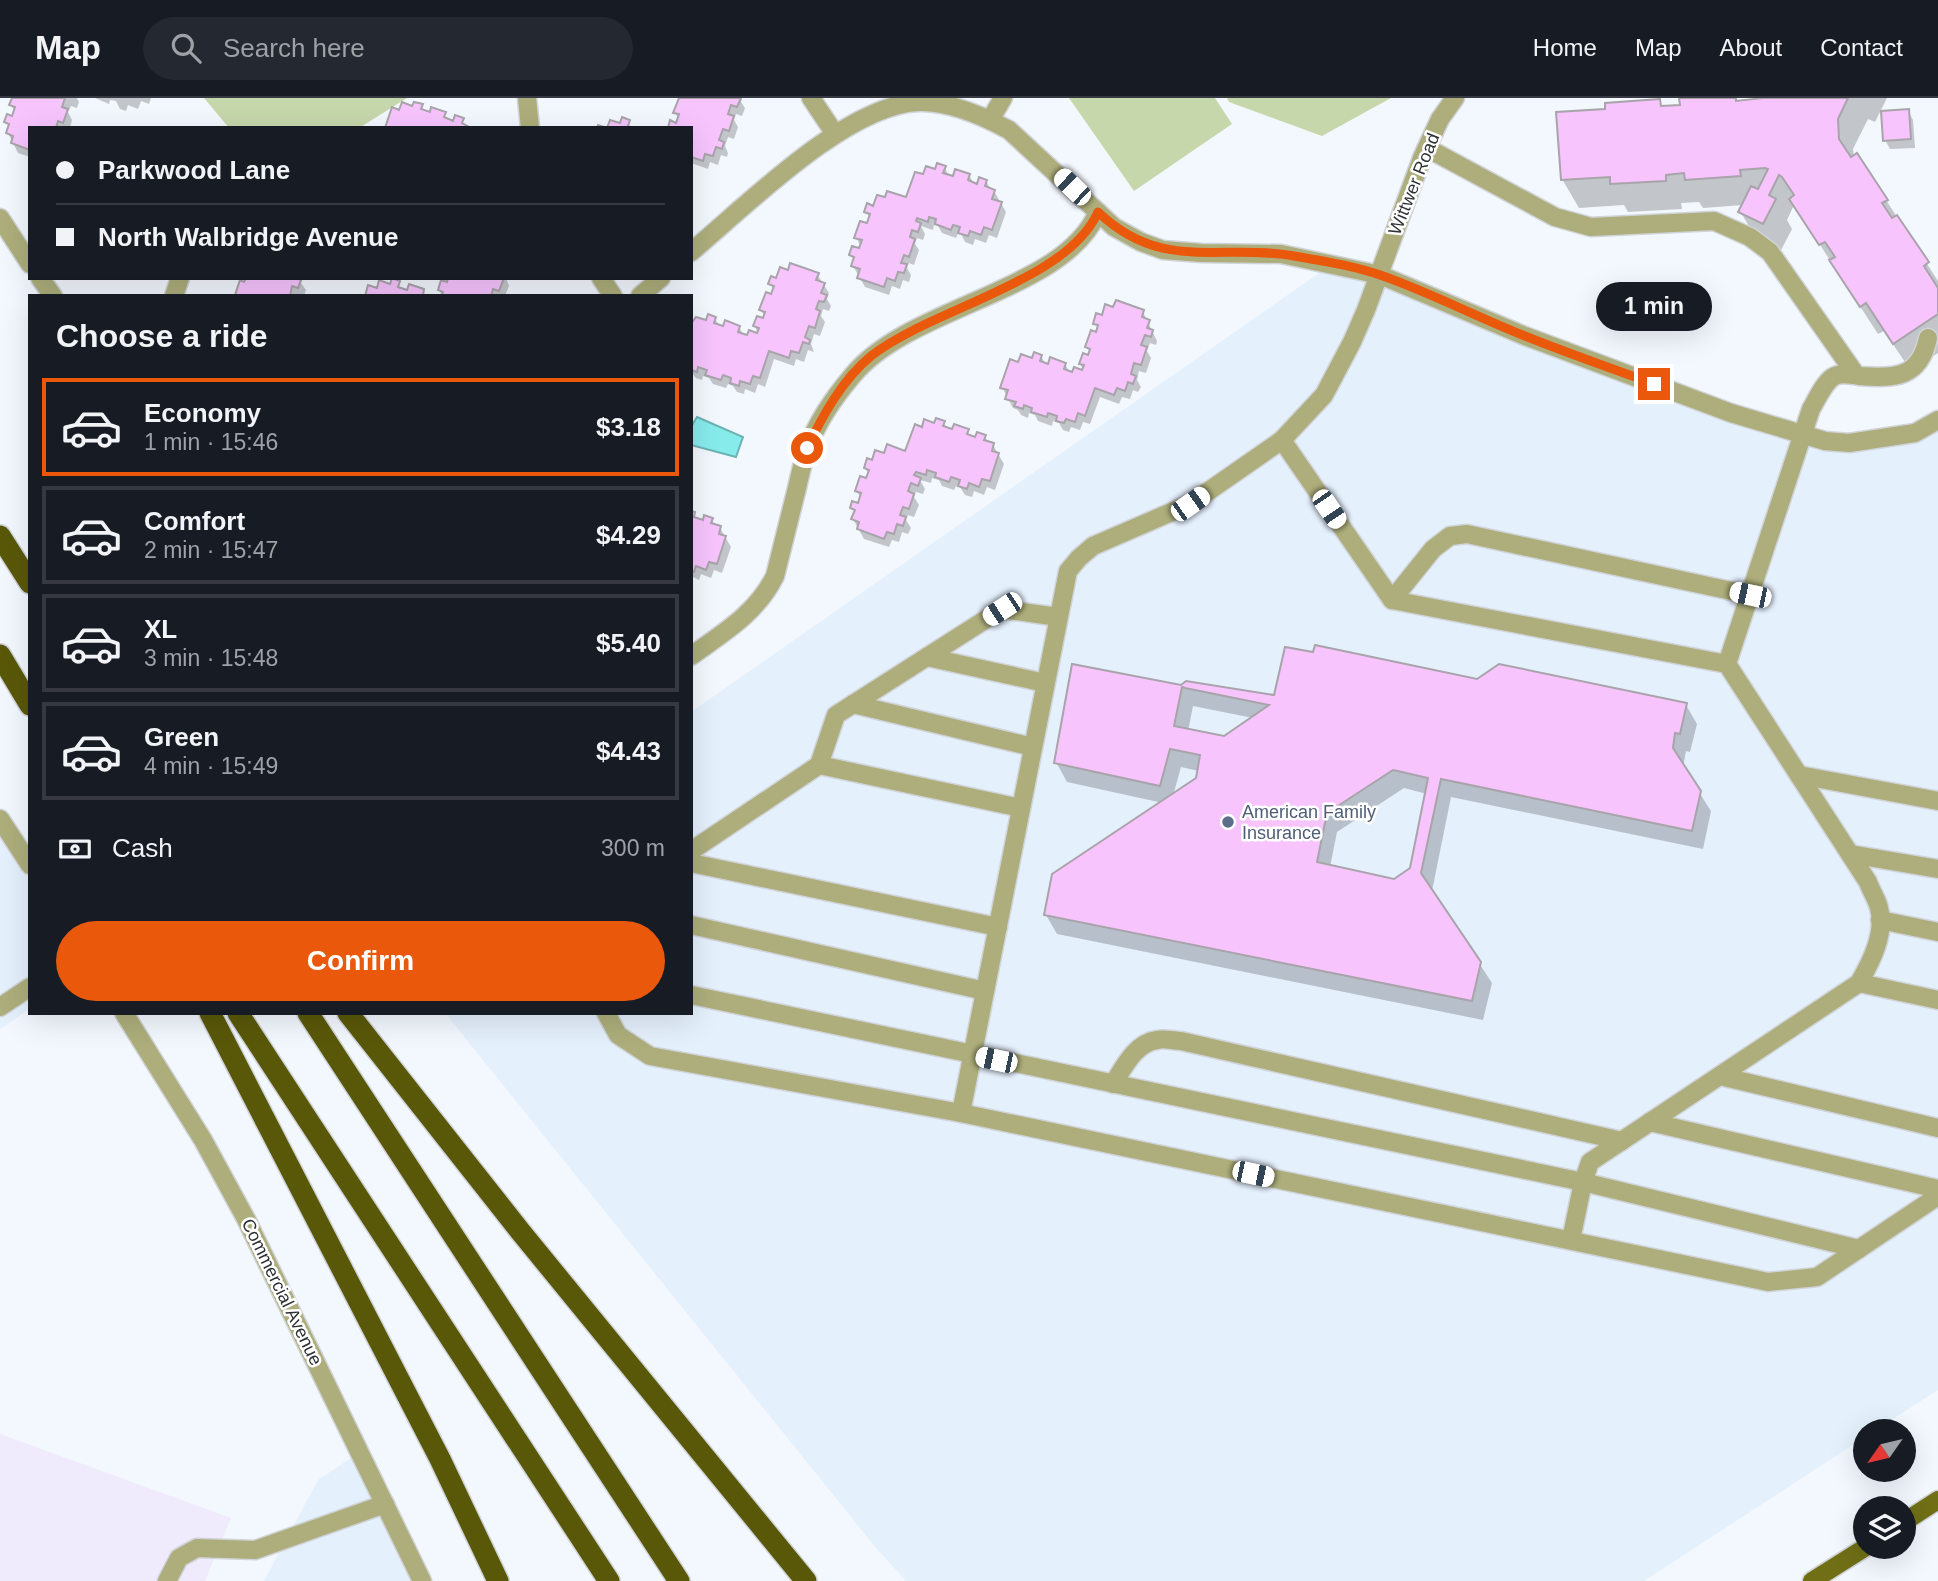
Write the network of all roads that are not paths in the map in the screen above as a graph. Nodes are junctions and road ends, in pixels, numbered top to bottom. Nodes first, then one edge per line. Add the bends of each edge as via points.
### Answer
1 (527, 98) edge
2 (811, 98) edge
3 (1003, 98) edge
4 (1455, 98) edge
5 (990, 120) junction
6 (530, 126) edge
7 (835, 134) junction
8 (1427, 148) junction
9 (1098, 212) junction
10 (0, 218) edge
11 (693, 250) edge
12 (28, 261) edge
13 (1380, 275) junction
14 (659, 280) edge
15 (642, 294) edge
16 (1928, 338) dead end
17 (1856, 375) junction
18 (1938, 420) edge
19 (1802, 435) junction
20 (1283, 440) junction
21 (0, 536) edge
22 (28, 580) edge
23 (1750, 595) junction
24 (1392, 600) junction
25 (1058, 617) junction
26 (0, 649) edge
27 (0, 655) edge
28 (693, 655) edge
29 (926, 657) junction
30 (1727, 664) junction
31 (1045, 683) junction
32 (28, 691) edge
33 (28, 702) edge
34 (853, 704) junction
35 (1033, 747) junction
36 (819, 765) junction
37 (1799, 775) junction
38 (1938, 801) edge
39 (1021, 808) junction
40 (0, 819) edge
41 (693, 850) edge
42 (1850, 854) junction
43 (28, 862) edge
44 (693, 863) edge
45 (1938, 869) edge
46 (1880, 920) junction
47 (693, 925) edge
48 (998, 927) junction
49 (1938, 932) edge
50 (1859, 983) junction
51 (28, 988) edge
52 (985, 991) junction
53 (693, 995) edge
54 (1938, 1000) edge
55 (0, 1007) edge
56 (125, 1015) edge
57 (211, 1015) edge
58 (239, 1015) edge
59 (309, 1015) edge
60 (350, 1015) edge
61 (607, 1015) edge
62 (973, 1055) junction
63 (1720, 1076) junction
64 (1113, 1084) junction
65 (961, 1113) junction
66 (1650, 1122) junction
67 (1938, 1128) edge
68 (1622, 1141) junction
69 (1583, 1182) junction
70 (1938, 1189) edge
71 (1938, 1196) edge
72 (1571, 1240) junction
73 (1859, 1249) junction
74 (1938, 1500) edge
75 (385, 1504) junction
76 (1916, 1514) edge
77 (1853, 1555) edge
78 (167, 1581) edge
79 (422, 1581) edge
80 (498, 1581) edge
81 (609, 1581) edge
82 (680, 1581) edge
83 (806, 1581) edge
84 (1812, 1581) edge

1 - 6 street
2 - 7 street
3 - 5 street
4 - 8 street, Wittwer Road
5 - 7 street via 943,104 921,102 890,107
5 - 9 street via 1009,130
7 - 11 street
8 - 13 street, Wittwer Road
8 - 17 street via 1575,224 1714,221 1750,237 1770,252
9 - 13 street via 1114,227 1163,250 1281,254
9 - 28 street via 1076,243 1043,268 903,334 854,373 826,411 807,448 769,587 745,617
10 - 12 street
13 - 19 street via 1525,336
13 - 20 street, Wittwer Road via 1324,395
14 - 15 street
16 - 17 street via 1920,362 1911,370 1896,376
17 - 19 street via 1830,379 1811,409
18 - 19 street via 1915,433 1849,443
19 - 23 street
20 - 24 street
20 - 25 street, Wittwer Road via 1190,504 1093,546 1068,571
21 - 22 highway
23 - 24 street via 1467,534 1450,536 1433,549
23 - 30 street
24 - 30 street
25 - 29 street via 1002,609
25 - 31 street, Wittwer Road
26 - 32 highway
27 - 33 highway
29 - 31 street
29 - 34 street
30 - 37 street
31 - 35 street, Wittwer Road
34 - 35 street
34 - 36 street via 836,715
35 - 39 street, Wittwer Road
36 - 39 street
36 - 41 street
37 - 38 street
37 - 42 street
39 - 48 street, Wittwer Road
40 - 43 street
42 - 45 street
42 - 46 street via 1868,882
44 - 48 street
46 - 49 street
46 - 50 street via 1873,957
47 - 52 street
48 - 52 street, Wittwer Road
50 - 54 street
50 - 63 street
51 - 55 street
52 - 62 street, Wittwer Road
53 - 62 street
56 - 75 street, Commercial Avenue via 246,1219
57 - 80 highway
58 - 81 highway
59 - 82 highway
60 - 83 highway
61 - 65 street via 618,1035 650,1056
62 - 64 street
62 - 65 street, Wittwer Road
63 - 66 street
63 - 67 street
64 - 68 street via 1140,1047 1157,1040 1181,1041
64 - 69 street
65 - 72 street
66 - 68 street
66 - 70 street
68 - 69 street via 1590,1162
69 - 72 street
69 - 73 street
71 - 73 street
72 - 73 street via 1768,1282 1817,1277
74 - 76 main road
75 - 78 street via 255,1550 197,1548 179,1558
75 - 79 street, Commercial Avenue
77 - 84 main road

